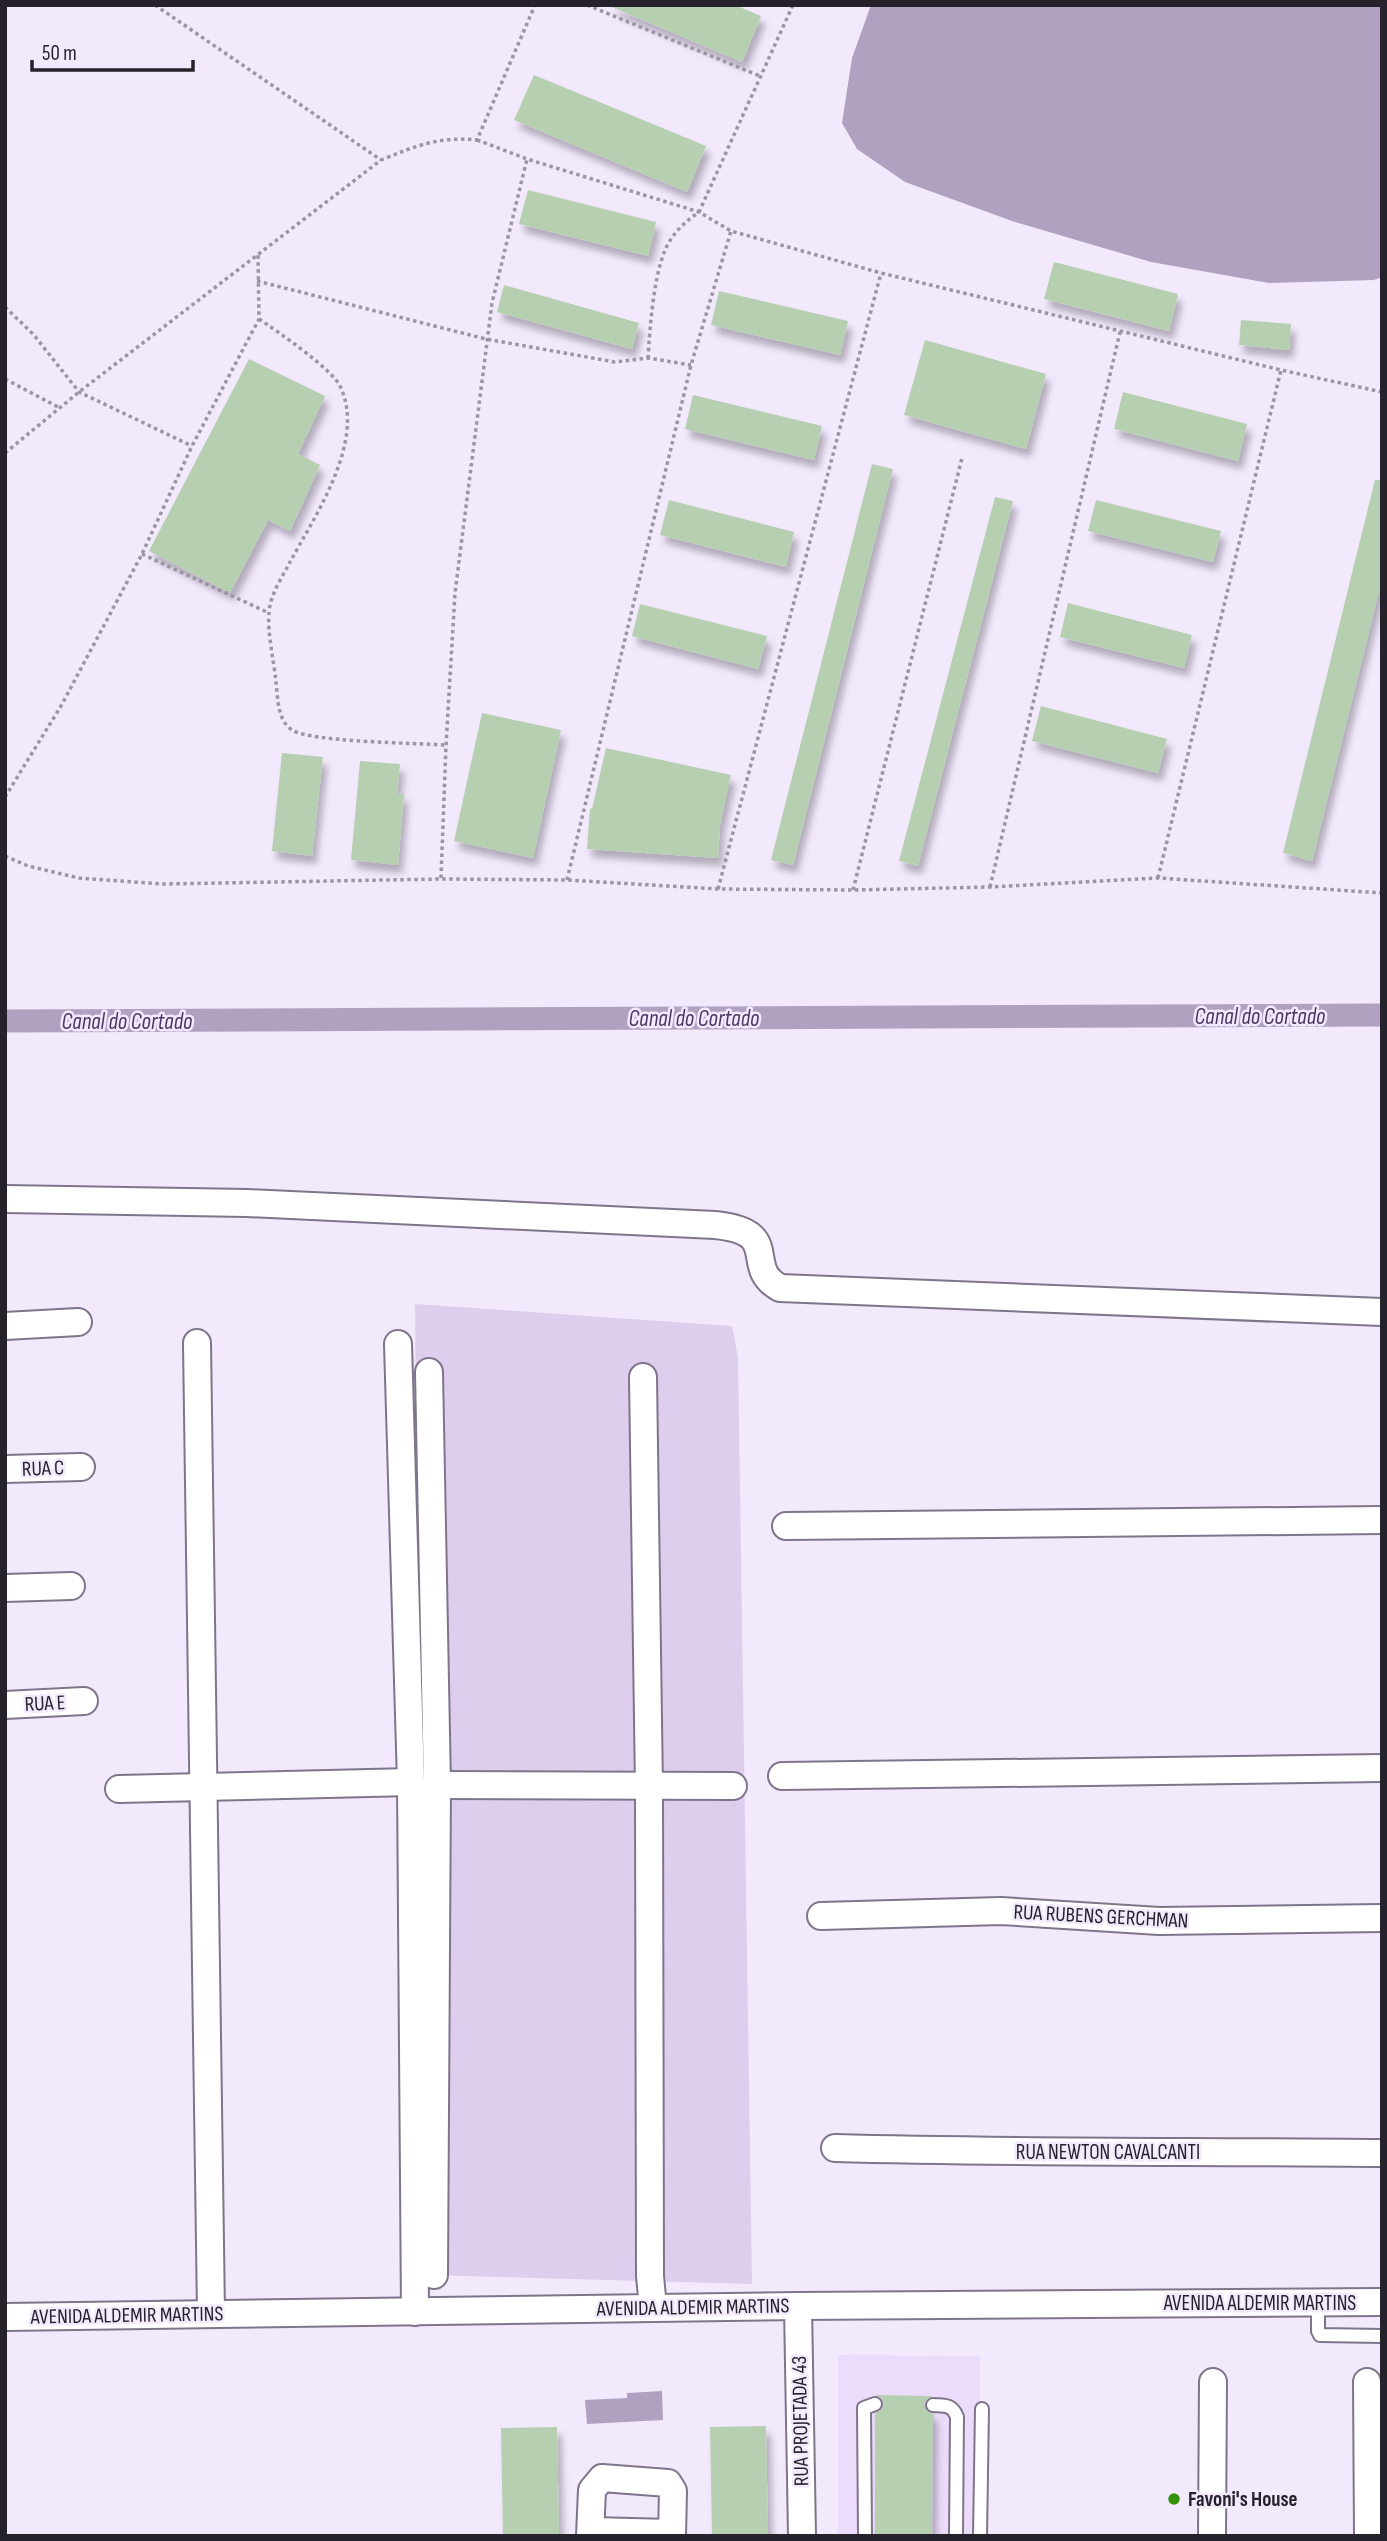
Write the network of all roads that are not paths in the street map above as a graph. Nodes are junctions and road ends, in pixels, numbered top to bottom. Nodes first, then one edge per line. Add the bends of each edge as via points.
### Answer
1 (5, 1199) edge
2 (1382, 1312) edge
3 (78, 1322) dead end
4 (5, 1326) edge
5 (197, 1343) dead end
6 (398, 1344) dead end
7 (429, 1372) dead end
8 (643, 1377) dead end
9 (81, 1467) dead end
10 (5, 1469) edge
11 (1382, 1520) edge
12 (786, 1526) dead end
13 (71, 1586) dead end
14 (5, 1588) edge
15 (84, 1701) dead end
16 (5, 1705) edge
17 (1382, 1768) edge
18 (782, 1776) dead end
19 (424, 1784) junction
20 (733, 1786) dead end
21 (205, 1788) junction
22 (649, 1788) junction
23 (119, 1789) dead end
24 (821, 1916) dead end
25 (1382, 1917) edge
26 (835, 2148) dead end
27 (1382, 2153) edge
28 (434, 2275) dead end
29 (1318, 2302) junction
30 (1382, 2302) edge
31 (798, 2306) junction
32 (653, 2308) junction
33 (415, 2312) junction
34 (211, 2313) junction
35 (5, 2317) edge
36 (1382, 2336) edge
37 (1213, 2382) dead end
38 (1367, 2382) dead end
39 (876, 2404) dead end
40 (933, 2405) dead end
41 (982, 2409) dead end
42 (590, 2533) edge
43 (673, 2534) edge
44 (802, 2536) edge
45 (865, 2536) edge
46 (956, 2536) edge
47 (980, 2536) edge
48 (1212, 2536) edge
49 (1368, 2536) edge

1 - 2 street via 247,1203 715,1225 737,1227 750,1234 759,1247 768,1281 780,1288
3 - 4 street
5 - 21 street
6 - 19 street
7 - 19 street
8 - 22 street
9 - 10 street, RUA C
11 - 12 street
13 - 14 street
15 - 16 street, RUA E
17 - 18 street
19 - 21 street
19 - 22 street
19 - 28 street
19 - 33 street
20 - 22 street
21 - 23 street
21 - 34 street
22 - 32 street
24 - 25 street, RUA RUBENS GERCHMAN via 1001,1911 1159,1921
26 - 27 street, RUA NEWTON CAVALCANTI via 993,2153
29 - 30 street, AVENIDA ALDEMIR MARTINS
29 - 31 street, AVENIDA ALDEMIR MARTINS
29 - 36 lane via 1320,2335
31 - 32 street, AVENIDA ALDEMIR MARTINS
31 - 44 street, RUA PROJETADA 43
32 - 33 street, AVENIDA ALDEMIR MARTINS
33 - 34 street, AVENIDA ALDEMIR MARTINS
34 - 35 street, AVENIDA ALDEMIR MARTINS
37 - 48 street
38 - 49 street
39 - 45 lane via 863,2408
40 - 46 lane via 950,2406 957,2417
41 - 47 lane
42 - 43 street
42 - 43 street via 592,2490 601,2478 668,2483 673,2491

